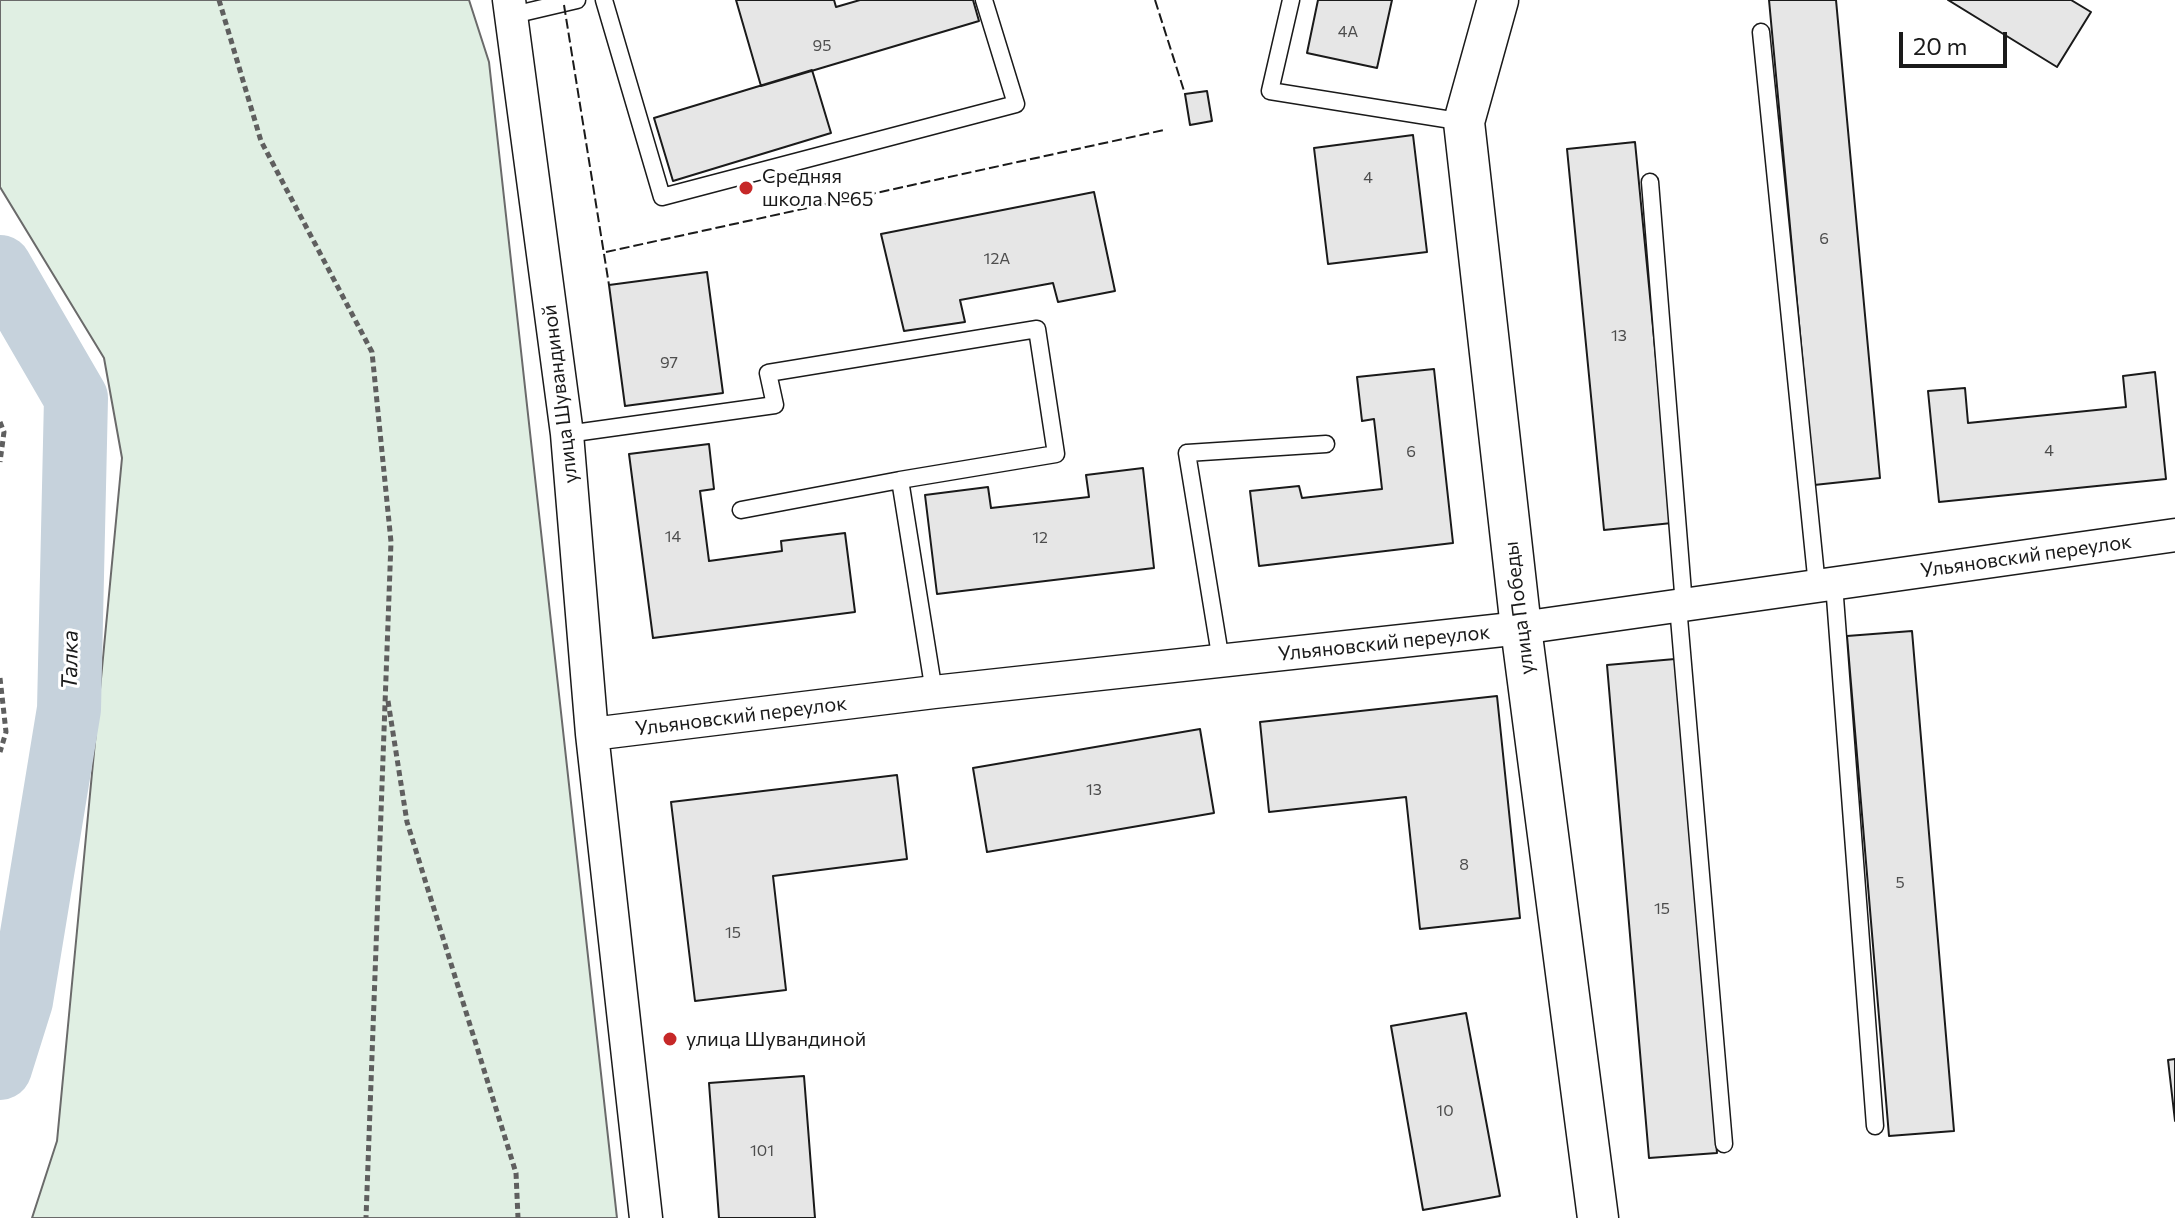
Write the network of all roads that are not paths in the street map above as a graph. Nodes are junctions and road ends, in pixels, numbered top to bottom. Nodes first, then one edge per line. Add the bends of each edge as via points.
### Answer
1 (577, 0) edge
2 (604, 0) edge
3 (984, 0) edge
4 (1291, 0) edge
5 (1498, 0) edge
6 (511, 7) edge
7 (1761, 32) dead end
8 (1464, 122) junction
9 (1650, 182) dead end
10 (567, 434) junction
11 (1326, 444) dead end
12 (900, 480) junction
13 (741, 510) dead end
14 (2175, 535) edge
15 (1826, 585) junction
16 (1681, 606) junction
17 (1521, 628) junction
18 (1221, 661) junction
19 (934, 692) junction
20 (592, 734) junction
21 (1875, 1126) dead end
22 (1724, 1144) dead end
23 (646, 1218) edge
24 (1598, 1218) edge

1 - 6 lane
2 - 3 lane via 662,197 1016,104
4 - 8 lane via 1270,91
5 - 8 street, улица Победы
6 - 10 street, улица Шувандиной
7 - 15 lane
8 - 17 street, улица Победы
9 - 16 lane
10 - 12 lane via 775,405 768,373 1037,329 1056,454
10 - 20 street, улица Шувандиной
11 - 18 lane via 1187,453
12 - 13 lane
12 - 19 lane
14 - 15 street, Ульяновский переулок
15 - 16 street, Ульяновский переулок
15 - 21 lane
16 - 17 street, Ульяновский переулок
16 - 22 lane
17 - 18 street, Ульяновский переулок
17 - 24 street, улица Победы
18 - 19 street, Ульяновский переулок
19 - 20 street, Ульяновский переулок
20 - 23 street, улица Шувандиной

